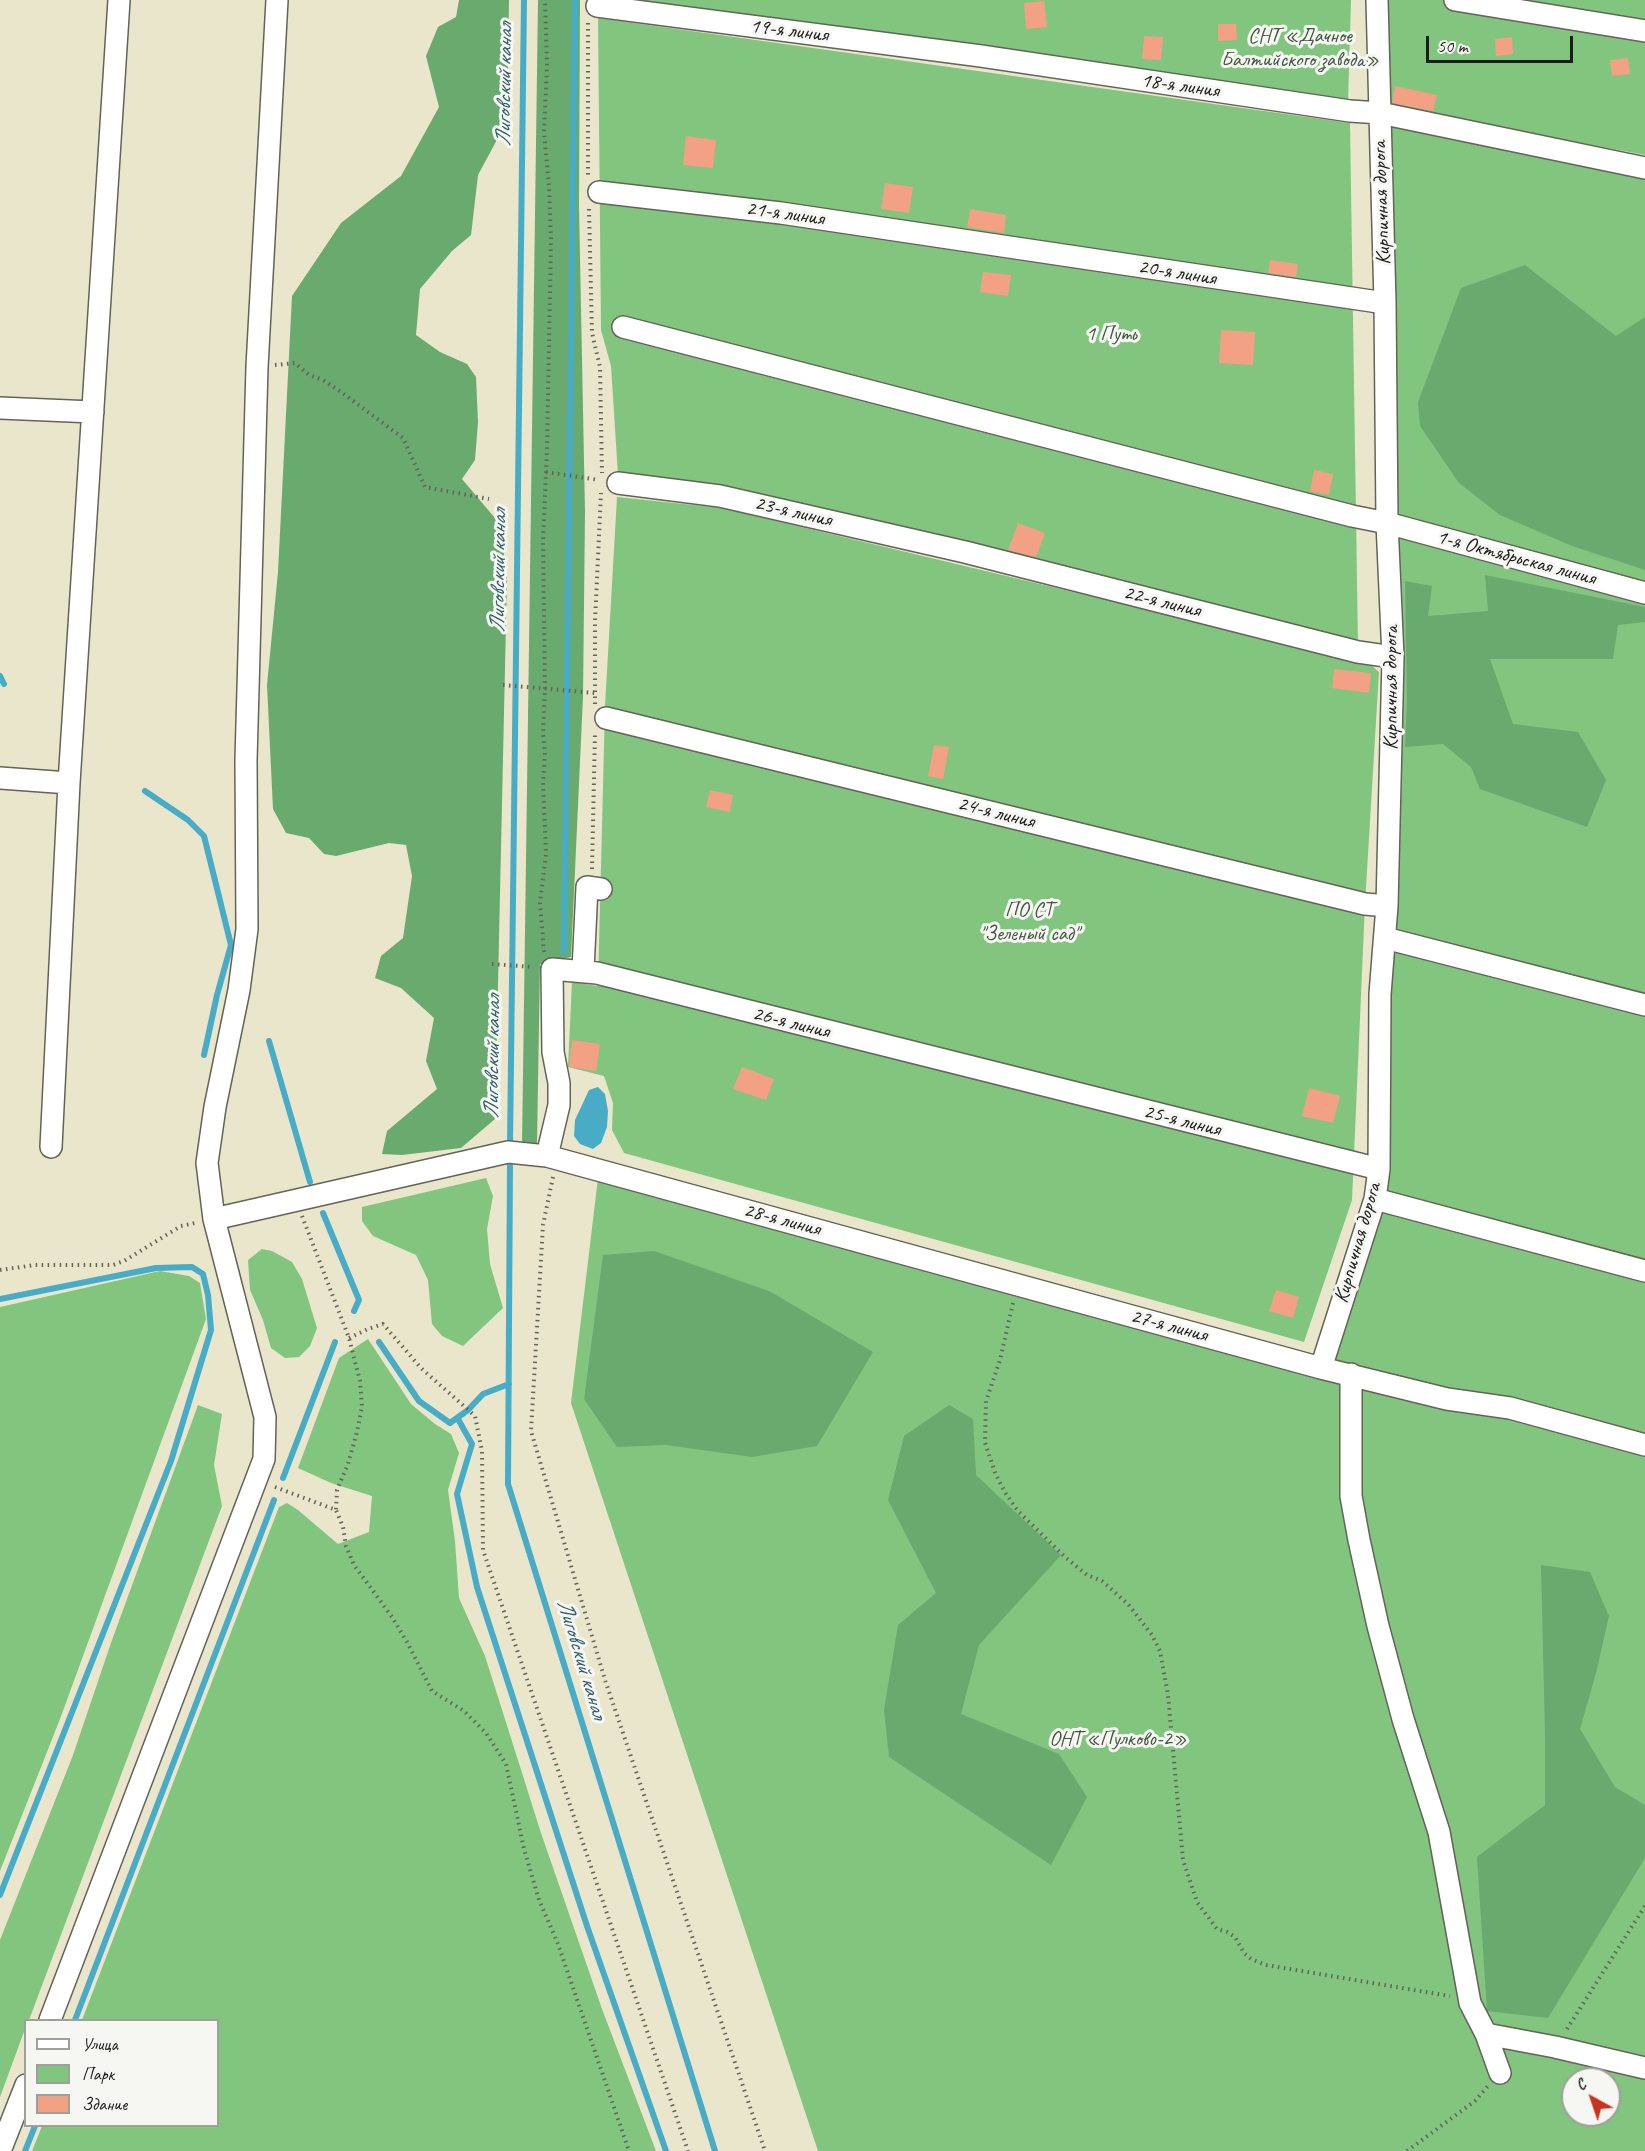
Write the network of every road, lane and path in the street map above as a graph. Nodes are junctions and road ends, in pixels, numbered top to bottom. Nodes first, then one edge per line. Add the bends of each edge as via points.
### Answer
1 (119, 0) edge
2 (277, 0) edge
3 (545, 0) edge
4 (1377, 0) edge
5 (1455, 0) edge
6 (593, 11) joint
7 (1645, 31) edge
8 (981, 56) joint
9 (1380, 113) junction
10 (1645, 168) edge
11 (592, 191) junction
12 (970, 241) joint
13 (1385, 303) junction
14 (623, 327) dead end
15 (257, 367) junction
16 (0, 408) edge
17 (93, 412) junction
18 (546, 472) junction
19 (593, 479) dead end
20 (607, 485) junction
21 (489, 499) dead end
22 (1387, 523) junction
23 (965, 552) joint
24 (1645, 593) edge
25 (1393, 657) junction
26 (503, 685) dead end
27 (545, 688) junction
28 (595, 693) junction
29 (599, 716) junction
30 (0, 778) edge
31 (69, 783) junction
32 (594, 888) joint
33 (1387, 906) junction
34 (1385, 938) junction
35 (492, 964) dead end
36 (541, 968) junction
37 (590, 972) junction
38 (1645, 1005) edge
39 (985, 1072) joint
40 (51, 1147) dead end
41 (547, 1156) junction
42 (1378, 1169) junction
43 (1375, 1199) junction
44 (296, 1201) junction
45 (214, 1219) junction
46 (0, 1270) edge
47 (1645, 1271) edge
48 (1016, 1285) junction
49 (349, 1338) junction
50 (1321, 1368) junction
51 (1351, 1374) junction
52 (1645, 1445) edge
53 (256, 1480) junction
54 (336, 1510) junction
55 (1645, 1906) edge
56 (1470, 2003) junction
57 (50, 2019) edge
58 (1486, 2034) junction
59 (1555, 2047) junction
60 (1645, 2068) edge
61 (1500, 2073) joint
62 (24, 2090) edge
63 (0, 2151) edge
64 (629, 2151) edge
65 (688, 2151) edge
66 (765, 2151) edge
67 (1407, 2151) edge

1 - 17 street
2 - 15 street
3 - 18 path via 544,132 551,240
4 - 9 street, Кирпичная дорога
5 - 7 street
6 - 8 street, 19-я линия
6 - 11 path
8 - 9 street, 18-я линия
9 - 10 street, 18-я линия
9 - 13 street, Кирпичная дорога
11 - 12 street, 21-я линия
11 - 20 path via 592,333 600,367
12 - 13 street, 20-я линия
13 - 22 street, Кирпичная дорога
14 - 22 street, 1-я Октябрьская линия
15 - 21 path via 295,363 403,438 425,488
15 - 45 street via 246,760 248,929 207,1163
16 - 17 street
17 - 31 street
18 - 19 path
18 - 27 path
20 - 23 street, 23-я линия via 720,496
20 - 28 path via 595,622
22 - 24 street, 1-я Октябрьская линия
22 - 25 street, Кирпичная дорога
23 - 25 street, 22-я линия via 1358,652
25 - 33 street, Кирпичная дорога
26 - 27 path
27 - 28 path
27 - 36 path via 546,854 540,903 544,956
28 - 29 path
29 - 32 path
29 - 33 street, 24-я линия
30 - 31 street
31 - 40 street
32 - 37 street
33 - 34 street, Кирпичная дорога
34 - 38 street
34 - 42 street, Кирпичная дорога via 1380,994
35 - 36 path
36 - 37 street, 26-я линия
36 - 41 street via 559,1083 559,1105
37 - 39 street, 26-я линия
39 - 42 street, 25-я линия
41 - 44 street, 28-я линия via 508,1152
41 - 48 street, 28-я линия
41 - 66 path via 554,1176 543,1225 531,1431 605,1680
42 - 43 street, Кирпичная дорога
43 - 47 street
43 - 50 street, Кирпичная дорога
44 - 45 street, 28-я линия
44 - 49 path
45 - 46 path via 181,1226 113,1265 35,1265
45 - 53 street via 265,1417 264,1459
48 - 50 street, 27-я линия
48 - 56 path via 1000,1360 986,1401 985,1443 996,1475 1018,1511 1065,1557 1128,1604 1160,1651 1168,1695 1183,1860 1197,1902 1217,1929 1235,1937 1244,1953 1266,1965 1446,1994
49 - 54 path via 360,1380 362,1407 348,1464 337,1490
49 - 65 path via 383,1324 421,1368 475,1416 482,1451 483,1550
50 - 51 street, 27-я линия
51 - 52 street, 27-я линия via 1446,1398 1510,1408
51 - 56 street via 1351,1496 1359,1540 1378,1626 1439,1832
53 - 54 path
53 - 57 street
54 - 64 path via 354,1565 398,1626 432,1691 486,1732 506,1764 539,1900 562,1955
55 - 59 path
56 - 58 street
58 - 59 street
58 - 61 street
59 - 60 street
61 - 67 path via 1475,2101
62 - 63 street

